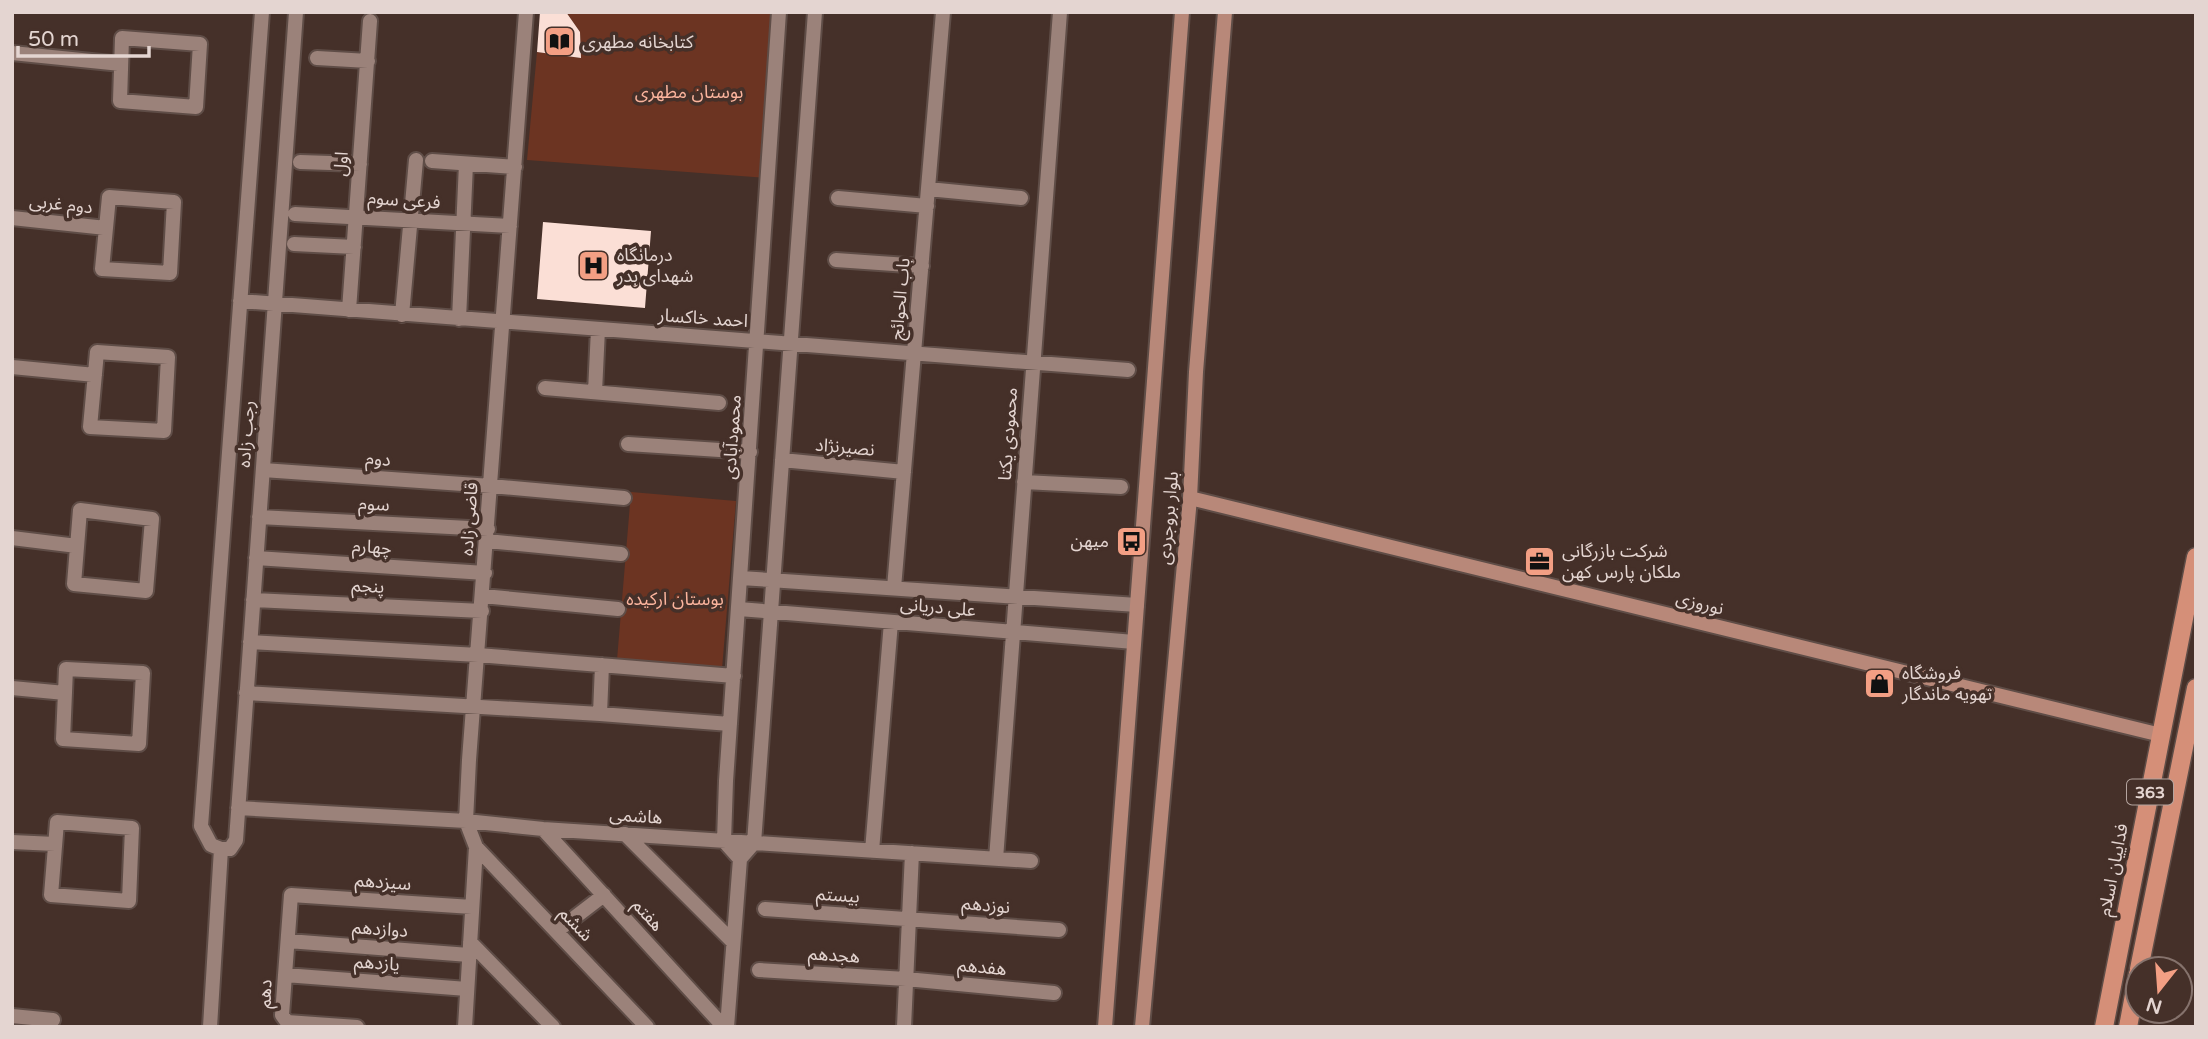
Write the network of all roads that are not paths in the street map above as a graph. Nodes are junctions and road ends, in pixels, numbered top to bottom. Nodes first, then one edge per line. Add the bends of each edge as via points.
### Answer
1 (262, 12) edge
2 (296, 12) edge
3 (526, 12) edge
4 (779, 12) edge
5 (815, 12) edge
6 (943, 12) edge
7 (1059, 12) edge
8 (1182, 12) edge
9 (1225, 12) edge
10 (370, 21) dead end
11 (12, 53) edge
12 (317, 58) dead end
13 (368, 61) junction
14 (121, 64) junction
15 (416, 160) dead end
16 (432, 161) dead end
17 (300, 162) dead end
18 (466, 163) junction
19 (360, 164) junction
20 (515, 167) junction
21 (928, 189) junction
22 (838, 198) dead end
23 (1021, 198) dead end
24 (927, 206) junction
25 (295, 214) dead end
26 (356, 216) junction
27 (12, 218) edge
28 (411, 220) junction
29 (464, 223) junction
30 (510, 226) junction
31 (106, 228) junction
32 (294, 244) dead end
33 (354, 247) junction
34 (836, 260) dead end
35 (922, 266) junction
36 (240, 301) junction
37 (274, 305) junction
38 (349, 310) junction
39 (402, 315) junction
40 (459, 319) junction
41 (503, 322) junction
42 (598, 330) junction
43 (757, 342) junction
44 (791, 344) junction
45 (914, 354) junction
46 (1033, 363) junction
47 (12, 366) edge
48 (1128, 370) dead end
49 (95, 375) junction
50 (545, 388) dead end
51 (595, 393) junction
52 (719, 403) dead end
53 (628, 444) dead end
54 (750, 452) junction
55 (782, 460) junction
56 (262, 470) junction
57 (904, 472) junction
58 (1024, 482) junction
59 (491, 486) junction
60 (1121, 487) dead end
61 (624, 498) dead end
62 (1189, 498) junction
63 (259, 517) junction
64 (487, 535) junction
65 (12, 538) edge
66 (77, 546) junction
67 (621, 554) dead end
68 (2196, 557) edge
69 (256, 558) junction
70 (485, 573) junction
71 (741, 578) junction
72 (774, 580) junction
73 (894, 589) junction
74 (483, 596) junction
75 (1015, 597) junction
76 (253, 600) junction
77 (1137, 605) junction
78 (618, 608) dead end
79 (739, 609) junction
80 (482, 611) junction
81 (771, 612) junction
82 (891, 622) junction
83 (1013, 632) junction
84 (250, 642) junction
85 (1134, 642) junction
86 (478, 655) junction
87 (603, 665) junction
88 (734, 676) junction
89 (12, 688) edge
90 (2196, 688) edge
91 (65, 693) junction
92 (246, 693) junction
93 (473, 707) junction
94 (600, 714) junction
95 (730, 724) junction
96 (2161, 736) junction
97 (238, 808) junction
98 (466, 821) junction
99 (543, 829) junction
100 (625, 834) junction
101 (724, 841) junction
102 (12, 842) edge
103 (754, 843) junction
104 (55, 844) junction
105 (476, 847) junction
106 (221, 849) junction
107 (872, 850) junction
108 (912, 853) junction
109 (740, 859) junction
110 (996, 859) junction
111 (1031, 861) dead end
112 (291, 895) joint
113 (604, 895) junction
114 (472, 907) junction
115 (765, 909) dead end
116 (909, 918) junction
117 (1059, 930) dead end
118 (556, 931) junction
119 (288, 941) junction
120 (733, 942) junction
121 (470, 948) junction
122 (2141, 955) edge
123 (759, 970) dead end
124 (285, 975) junction
125 (906, 979) junction
126 (467, 989) junction
127 (1054, 993) dead end
128 (12, 1016) edge
129 (53, 1020) dead end
130 (468, 1023) edge
131 (210, 1027) edge
132 (357, 1027) edge
133 (553, 1027) edge
134 (647, 1027) edge
135 (725, 1027) edge
136 (904, 1027) edge
137 (1105, 1027) edge
138 (1142, 1027) edge
139 (2104, 1027) edge

1 - 36 street, رجب زاده
2 - 37 street, رجب زاده
3 - 20 street, قاضی زاده
4 - 43 street, محمودآبادی
5 - 44 street
6 - 21 street, باب الحوائج
7 - 46 street, محمودی یکتا
8 - 77 main road, بلوار بروجردی
9 - 62 main road, بلوار بروجردی
10 - 13 street, اول
11 - 14 street
12 - 13 street
13 - 19 street, اول
14 - 14 street via 120,102 196,107 200,44 122,38
15 - 28 street
16 - 18 street
17 - 19 street
18 - 20 street
18 - 29 street
19 - 26 street, اول
20 - 30 street, قاضی زاده
21 - 23 street
21 - 24 street, باب الحوائج
22 - 24 street
24 - 35 street, باب الحوائج
25 - 26 street, فرعی سوم
26 - 28 street, فرعی سوم
26 - 33 street, اول
27 - 31 street, دوم غربی
28 - 29 street, فرعی سوم
28 - 39 street
29 - 30 street, فرعی سوم
29 - 40 street
30 - 41 street, قاضی زاده
31 - 31 street, دوم غربی via 102,269 170,273 174,202 109,197
32 - 33 street
33 - 38 street, اول
34 - 35 street
35 - 45 street, باب الحوائج
36 - 37 street, احمد خاکسار
36 - 106 street, رجب زاده via 201,826 211,845
37 - 38 street, احمد خاکسار
37 - 56 street, رجب زاده
38 - 39 street, احمد خاکسار
39 - 40 street, احمد خاکسار
40 - 41 street, احمد خاکسار
41 - 42 street, احمد خاکسار
41 - 59 street, قاضی زاده
42 - 43 street, احمد خاکسار
42 - 51 street
43 - 44 street, احمد خاکسار
43 - 54 street, محمودآبادی
44 - 45 street, احمد خاکسار
44 - 55 street
45 - 46 street, احمد خاکسار
45 - 57 street, باب الحوائج
46 - 48 street, احمد خاکسار
46 - 58 street, محمودی یکتا
47 - 49 street
49 - 49 street via 90,427 164,431 168,357 97,352
50 - 51 street
51 - 52 street
53 - 54 street
54 - 71 street, محمودآبادی
55 - 57 street, نصیرنژاد
55 - 72 street
56 - 59 street, دوم
56 - 63 street, رجب زاده
57 - 73 street, باب الحوائج
58 - 60 street
58 - 75 street, محمودی یکتا
59 - 61 street, دوم
59 - 64 street, قاضی زاده
62 - 96 main road, نوروزی
62 - 138 main road, بلوار بروجردی
63 - 64 street, سوم
63 - 69 street, رجب زاده
64 - 67 street, سوم
64 - 70 street, قاضی زاده
65 - 66 street
66 - 66 street via 74,584 146,591 152,519 80,510
68 - 96 main road, فداییان اسلام / 363
69 - 70 street, چهارم
69 - 76 street, رجب زاده
70 - 74 street, قاضی زاده
71 - 72 street
71 - 79 street, محمودآبادی
72 - 73 street
72 - 81 street
73 - 75 street
74 - 78 street
74 - 80 street, قاضی زاده
75 - 77 street
75 - 83 street, محمودی یکتا
76 - 80 street, پنجم
76 - 84 street, رجب زاده
77 - 85 main road, بلوار بروجردی
79 - 81 street, علی دریانی
79 - 88 street, محمودآبادی
80 - 86 street, قاضی زاده
81 - 82 street, علی دریانی
81 - 103 street
82 - 83 street, علی دریانی
82 - 107 street
83 - 85 street, علی دریانی
83 - 110 street, محمودی یکتا
84 - 86 street
84 - 92 street, رجب زاده
85 - 137 main road, بلوار بروجردی
86 - 87 street
86 - 93 street, قاضی زاده
87 - 88 street
87 - 94 street
88 - 95 street, محمودآبادی
89 - 91 street
90 - 122 main road, 363
91 - 91 street via 63,739 139,744 143,673 66,669
92 - 93 street
92 - 97 street, رجب زاده
93 - 94 street
93 - 98 street, قاضی زاده
94 - 95 street
95 - 101 street, محمودآبادی
96 - 139 main road, فداییان اسلام / 363
97 - 98 street, هاشمی
97 - 106 street, رجب زاده via 236,840 230,849
98 - 99 street, هاشمی
98 - 105 street, قاضی زاده
99 - 100 street, هاشمی
99 - 113 street, هفتم
100 - 101 street, هاشمی
100 - 120 street
101 - 103 street, هاشمی
101 - 109 street
102 - 104 street
103 - 107 street, هاشمی
103 - 109 street
104 - 104 street via 51,895 129,901 132,828 57,822
105 - 114 street, قاضی زاده
105 - 118 street, ششم
106 - 131 street
107 - 108 street, هاشمی
108 - 110 street, هاشمی
108 - 116 street
109 - 120 street
110 - 111 street, هاشمی
112 - 114 street, سیزدهم
112 - 119 street, دهم
113 - 118 street
113 - 135 street, هفتم
114 - 121 street, قاضی زاده
115 - 116 street, بیستم
116 - 117 street, نوزدهم
116 - 125 street
118 - 134 street, ششم
119 - 121 street, دوازدهم
119 - 124 street, دهم
120 - 135 street
121 - 126 street, قاضی زاده
121 - 133 street
123 - 125 street, هجدهم
124 - 126 street, یازدهم
124 - 132 street, دهم via 284,1020
125 - 127 street, هفدهم
125 - 136 street
126 - 130 street, قاضی زاده
128 - 129 street

